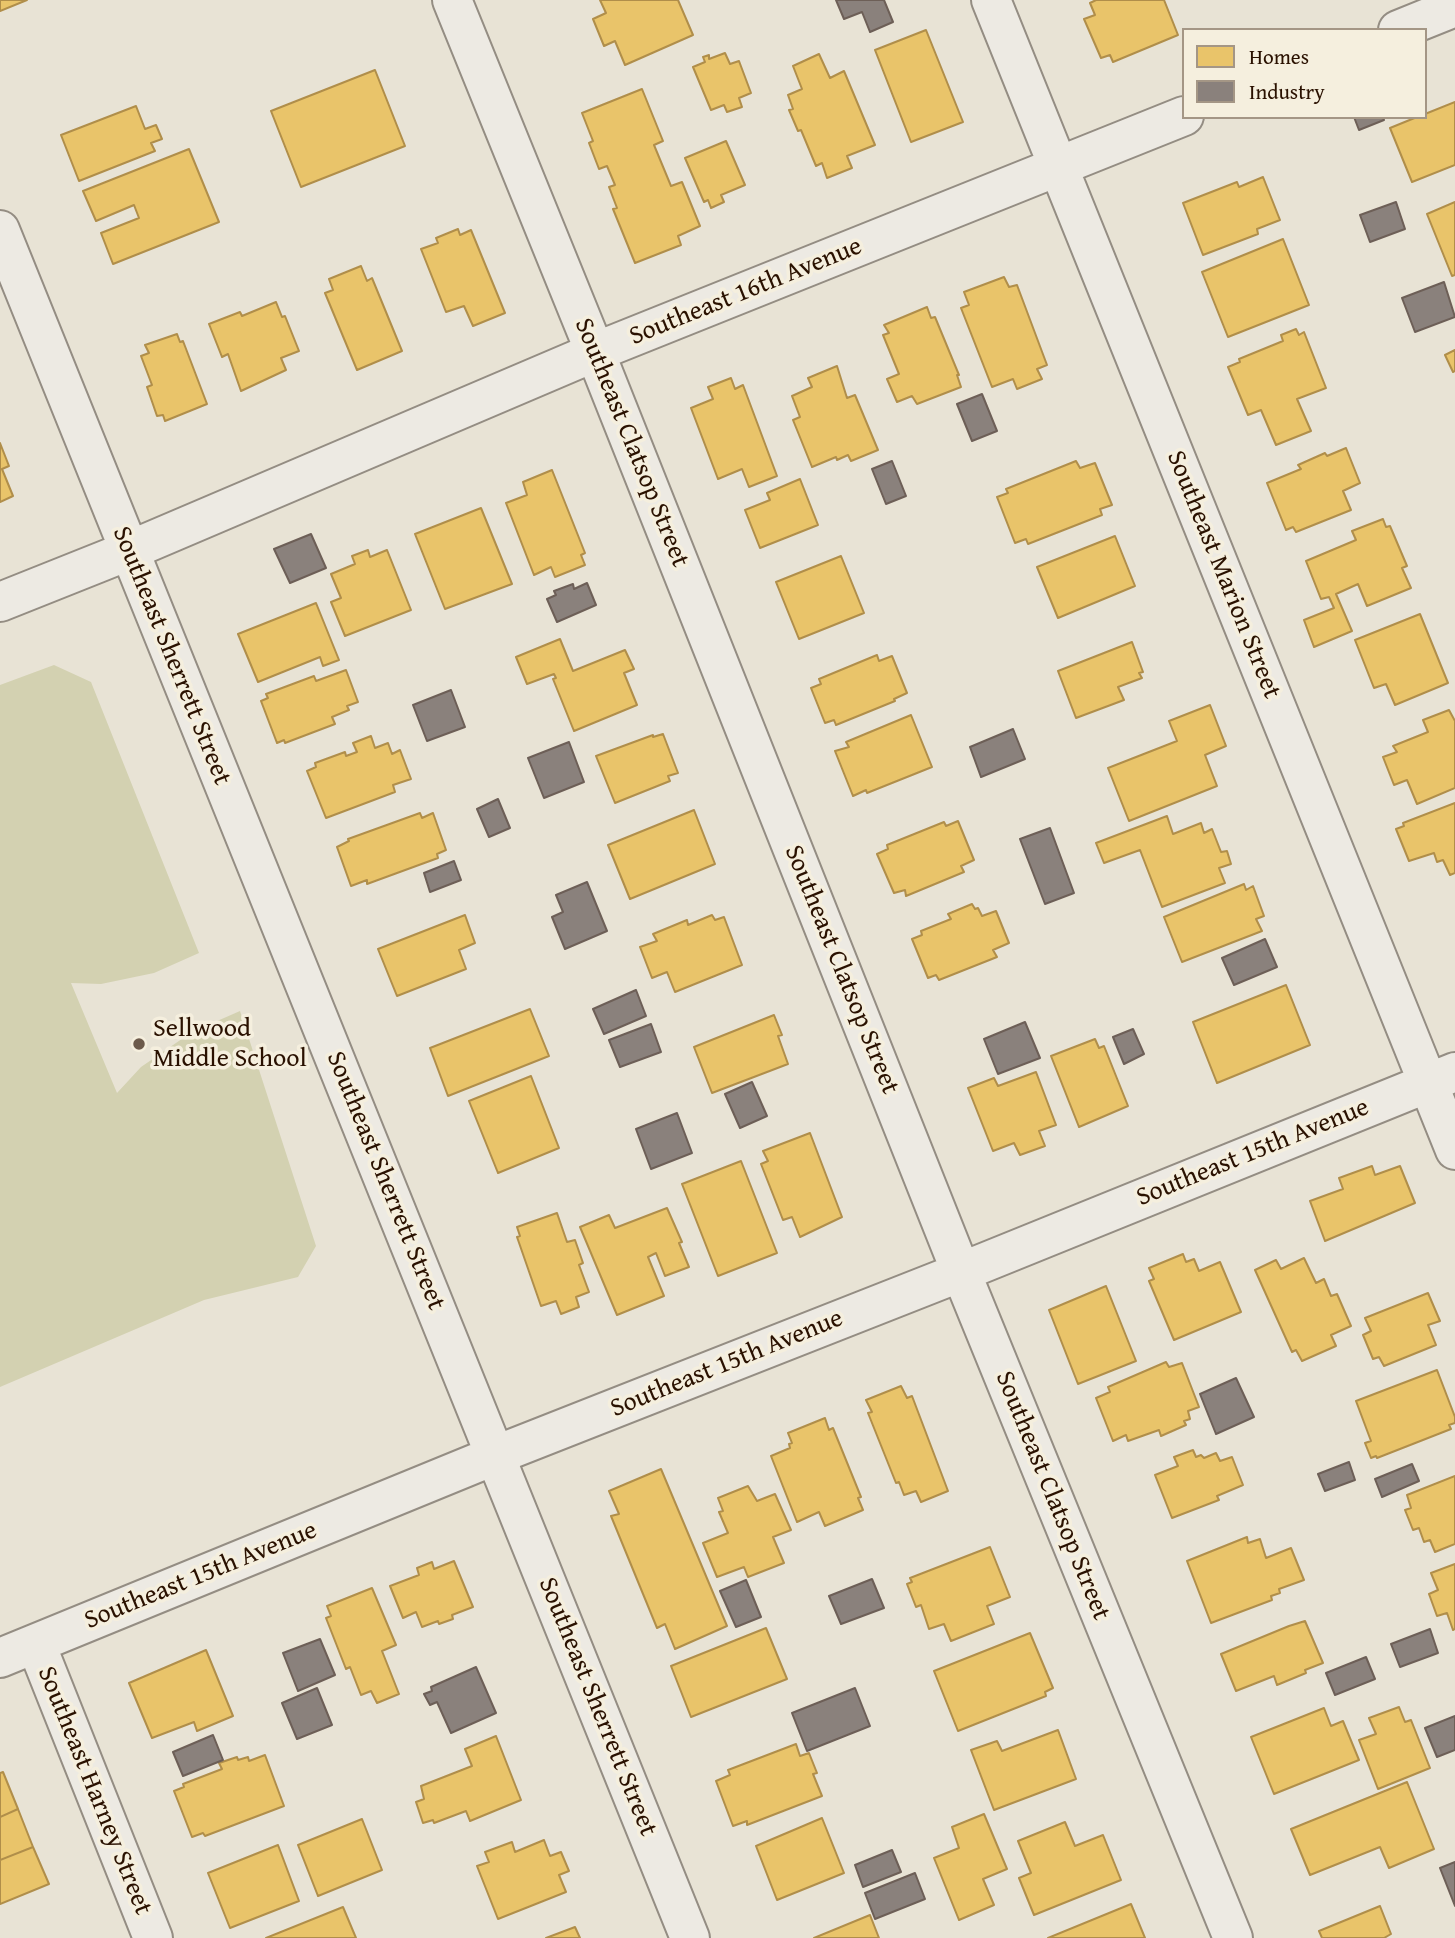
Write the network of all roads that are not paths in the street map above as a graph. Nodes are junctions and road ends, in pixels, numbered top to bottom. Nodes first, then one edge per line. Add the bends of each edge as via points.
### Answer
1 (452, 0) edge
2 (991, 0) edge
3 (1455, 7) edge
4 (1403, 28) edge
5 (1182, 117) edge
6 (1059, 166) junction
7 (0, 230) edge
8 (595, 352) junction
9 (128, 551) junction
10 (0, 602) edge
11 (1441, 1077) edge
12 (1455, 1150) edge
13 (961, 1272) junction
14 (496, 1455) junction
15 (36, 1644) junction
16 (0, 1658) edge
17 (153, 1938) edge
18 (690, 1938) edge
19 (1233, 1938) edge

1 - 8 street, Southeast Clatsop Street
2 - 6 street, Southeast Marion Street
3 - 4 street
5 - 6 street, Southeast 16th Avenue
6 - 8 street, Southeast 16th Avenue
6 - 11 street, Southeast Marion Street
7 - 9 street, Southeast Sherrett Street
8 - 9 street, Southeast 16th Avenue
8 - 13 street, Southeast Clatsop Street
9 - 10 street, Southeast 16th Avenue
9 - 14 street, Southeast Sherrett Street
11 - 12 street, Southeast Marion Street
11 - 13 street, Southeast 15th Avenue
13 - 14 street, Southeast 15th Avenue
13 - 19 street, Southeast Clatsop Street
14 - 15 street, Southeast 15th Avenue
14 - 18 street, Southeast Sherrett Street
15 - 16 street, Southeast 15th Avenue
15 - 17 street, Southeast Harney Street

